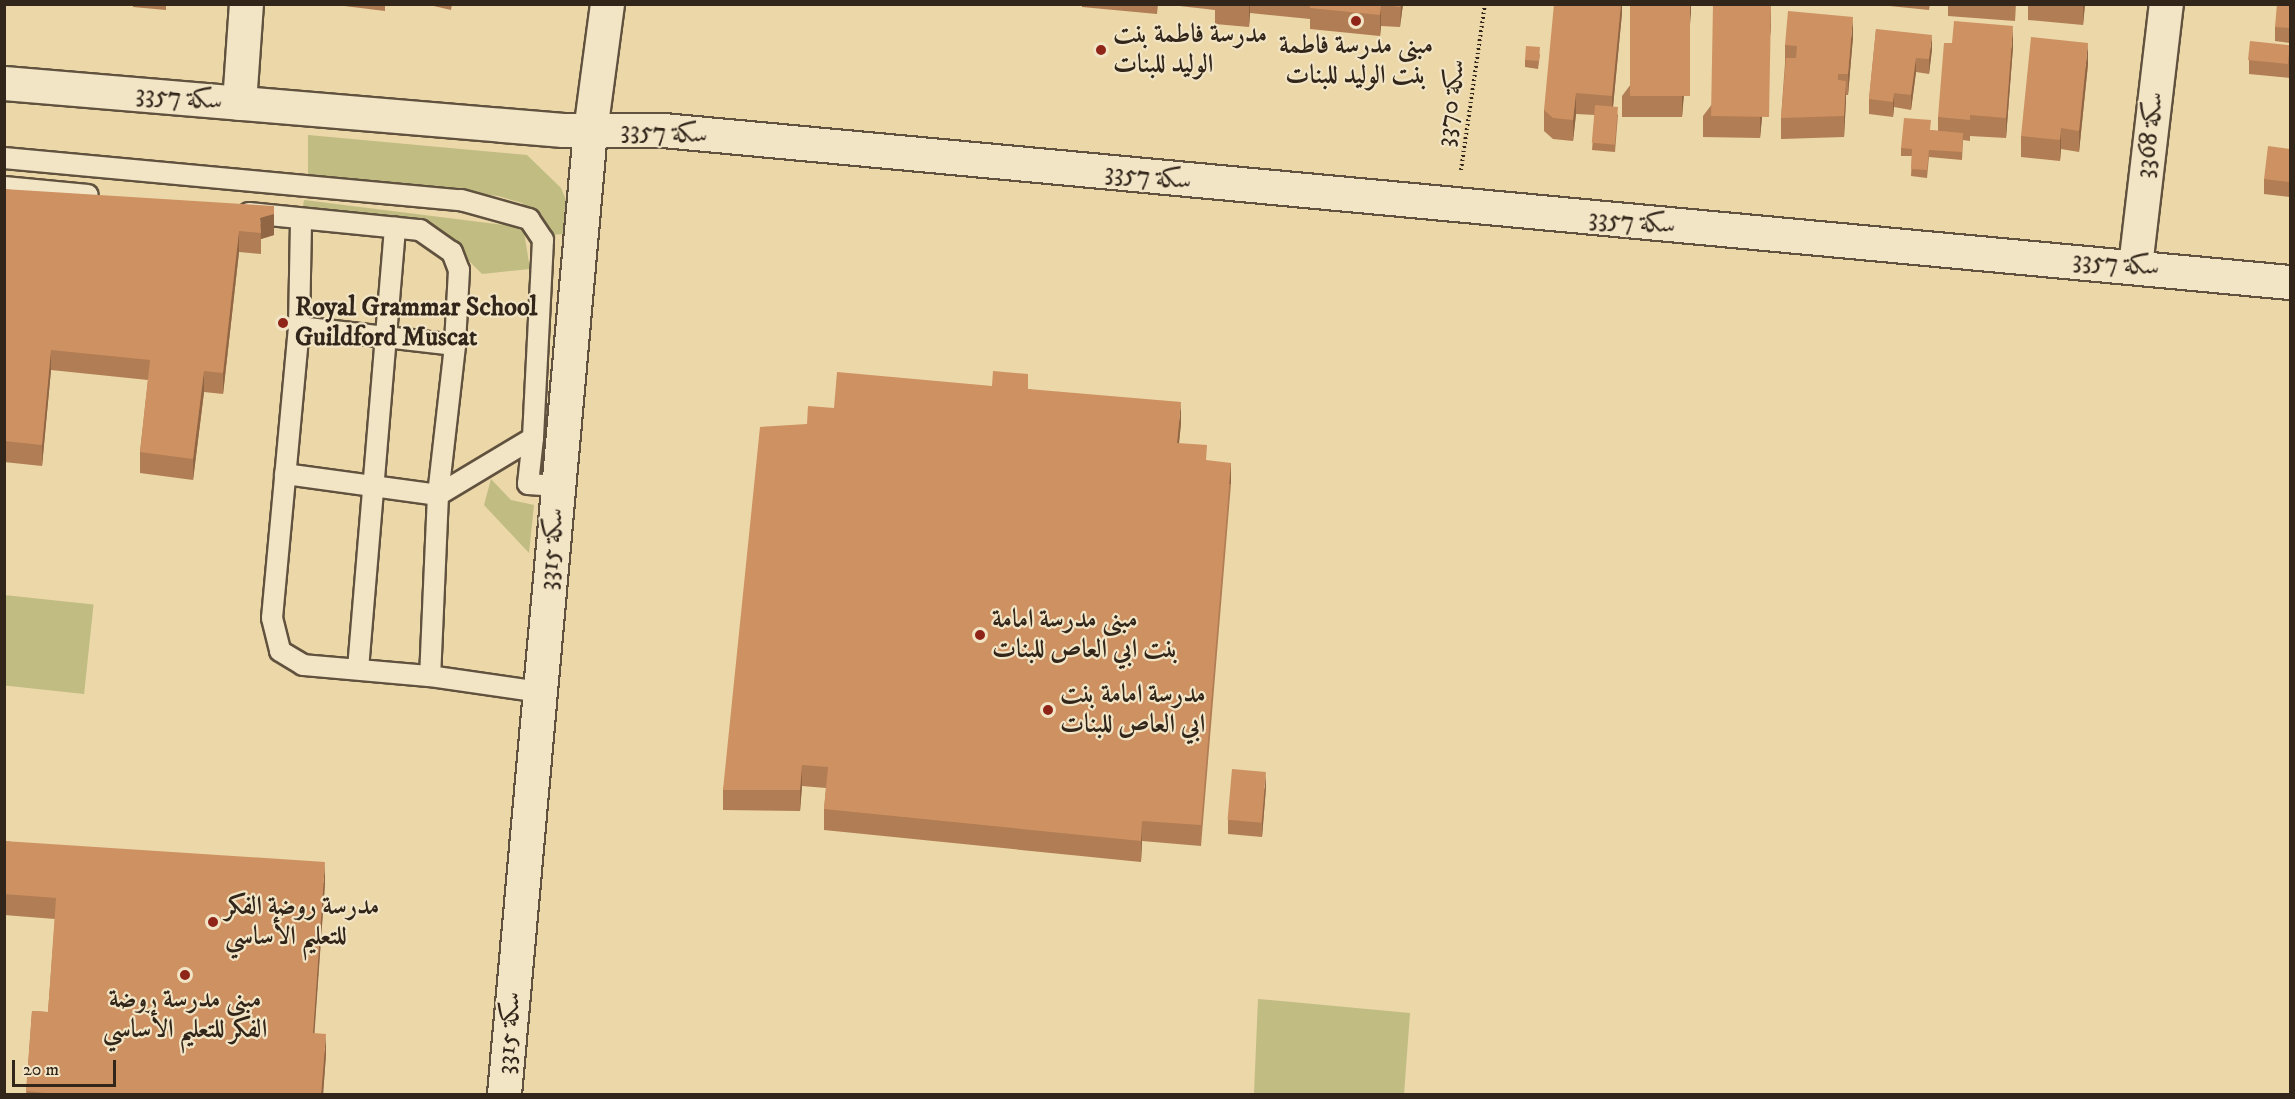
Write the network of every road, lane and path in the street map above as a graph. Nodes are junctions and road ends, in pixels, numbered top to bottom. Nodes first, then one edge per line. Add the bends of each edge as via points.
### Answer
1 (246, 4) edge
2 (607, 4) edge
3 (1485, 4) edge
4 (2166, 4) edge
5 (4, 83) edge
6 (239, 103) junction
7 (590, 131) junction
8 (4, 158) edge
9 (4, 187) edge
10 (105, 196) edge
11 (1456, 207) junction
12 (231, 210) edge
13 (301, 219) junction
14 (395, 228) junction
15 (2135, 266) junction
16 (2290, 282) edge
17 (299, 327) junction
18 (387, 337) junction
19 (455, 345) junction
20 (533, 438) junction
21 (285, 474) junction
22 (371, 486) junction
23 (558, 486) junction
24 (438, 495) junction
25 (358, 669) junction
26 (430, 676) junction
27 (540, 692) junction
28 (504, 1095) edge

1 - 6 street
2 - 7 street, سكة 3315
3 - 11 path, سكة 3370
4 - 15 street, سكة 3368
5 - 6 street, سكة 3357
6 - 7 street, سكة 3357
7 - 11 street, سكة 3357 via 663,130
7 - 23 street, سكة 3315
8 - 20 lane via 461,200 529,219 543,240
9 - 10 lane
11 - 15 street, سكة 3357
12 - 13 lane
13 - 14 lane
13 - 17 lane
14 - 18 lane
14 - 19 lane via 432,234 452,252 459,270
15 - 16 street, سكة 3357
17 - 18 lane
17 - 21 lane
18 - 19 lane
18 - 22 lane
19 - 24 lane
20 - 23 lane via 528,484
20 - 24 lane
21 - 22 lane
21 - 25 lane via 272,618 280,651 303,665
22 - 24 lane
22 - 25 lane
23 - 27 street, سكة 3315
24 - 26 lane
25 - 26 lane
26 - 27 lane
27 - 28 street, سكة 3315

